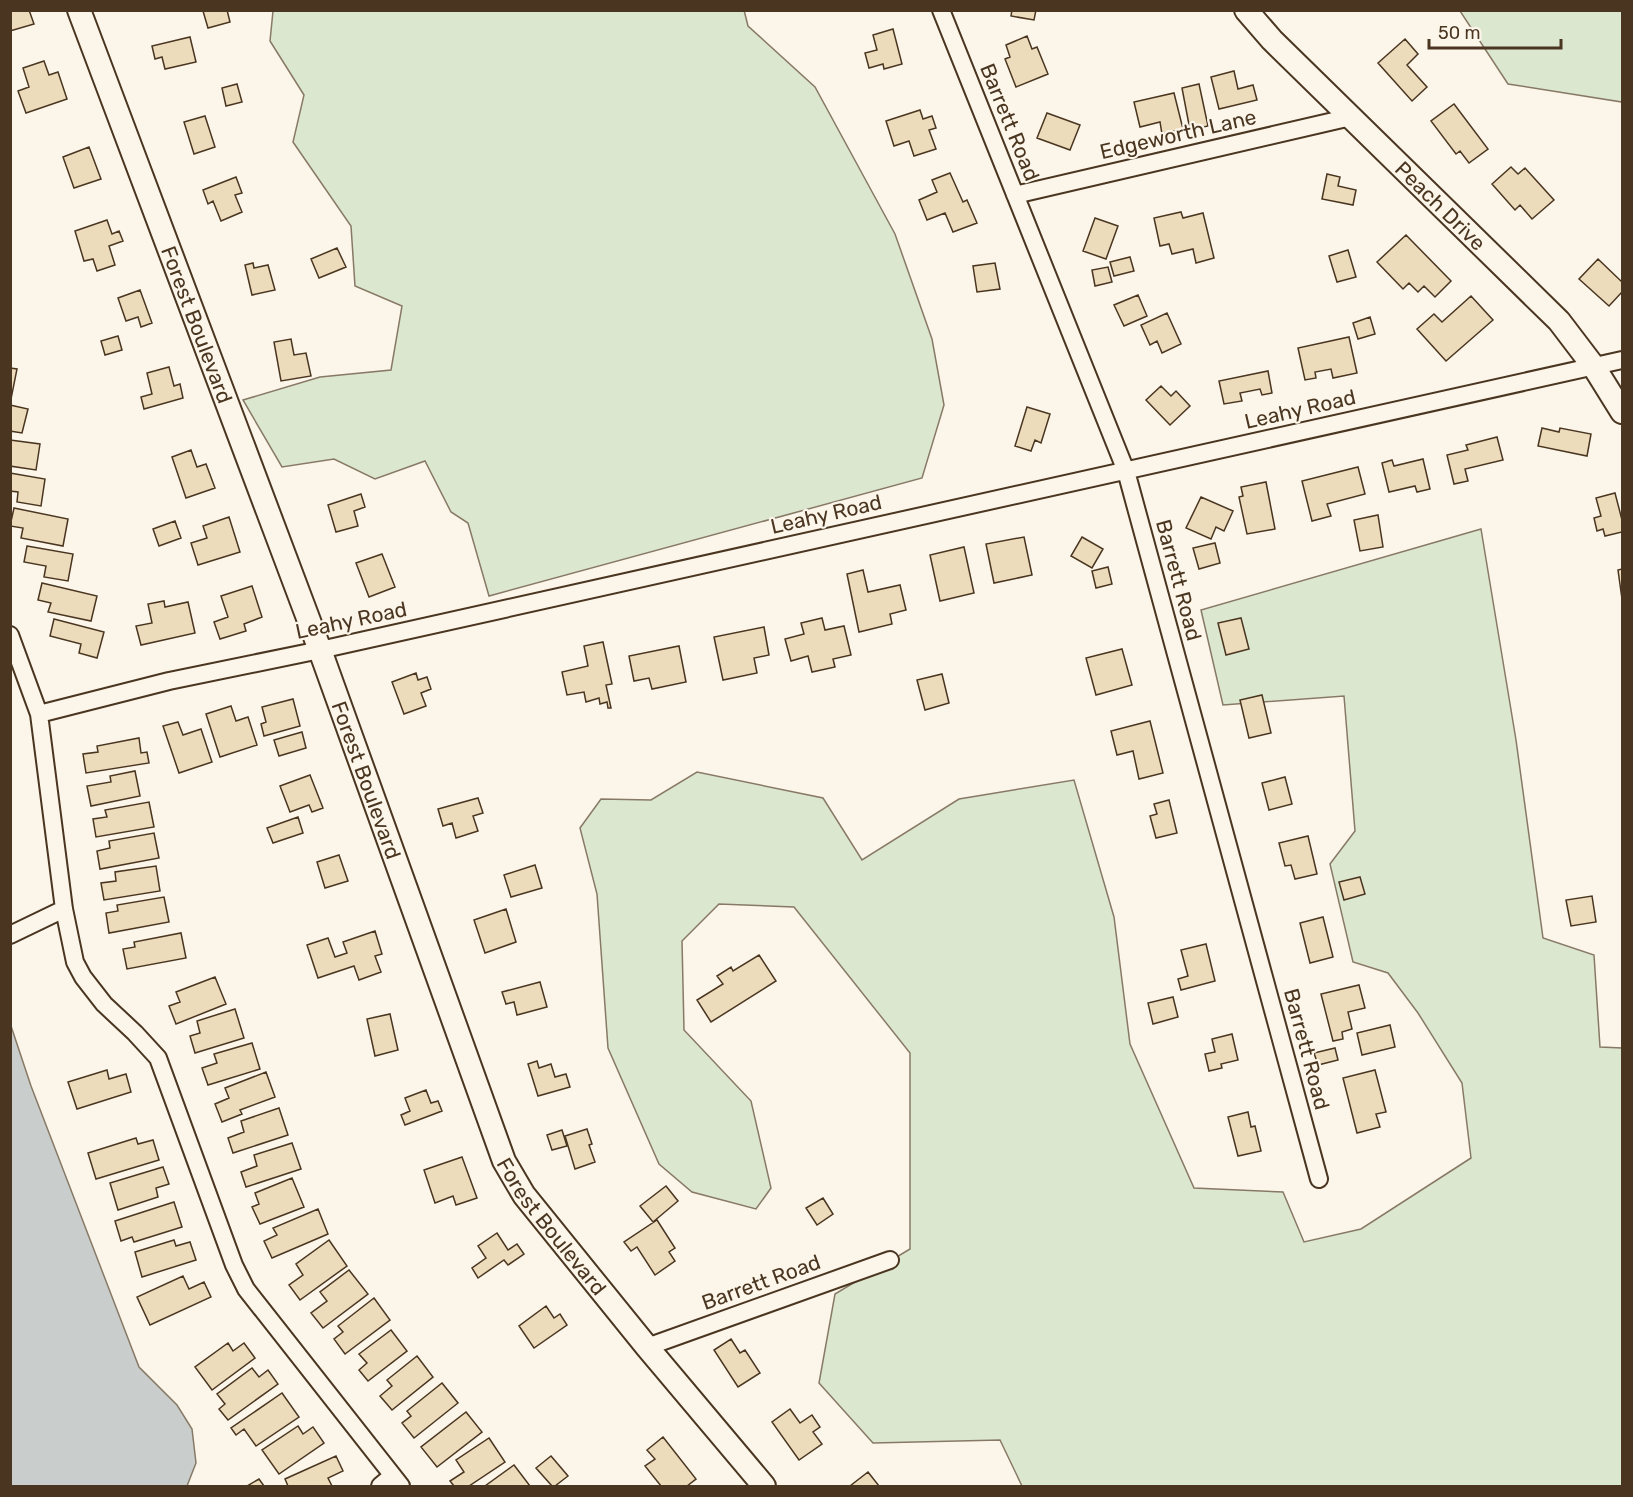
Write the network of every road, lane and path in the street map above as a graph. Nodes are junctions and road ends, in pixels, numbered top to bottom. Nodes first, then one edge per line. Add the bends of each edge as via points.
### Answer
1 (79, 10) edge
2 (941, 10) edge
3 (1246, 10) edge
4 (1351, 117) junction
5 (1015, 195) junction
6 (1623, 360) edge
7 (1594, 367) junction
8 (1623, 412) edge
9 (1126, 471) junction
10 (10, 635) edge
11 (320, 650) junction
12 (39, 714) junction
13 (64, 909) junction
14 (10, 935) edge
15 (1319, 1179) dead end
16 (890, 1260) dead end
17 (647, 1347) junction
18 (391, 1483) edge
19 (764, 1486) edge

1 - 11 street, Forest Boulevard
2 - 5 street, Barrett Road
3 - 4 street, Peach Drive
4 - 5 street, Edgeworth Lane
4 - 7 street, Peach Drive via 1559,321
5 - 9 street, Barrett Road
6 - 7 street, Leahy Road
7 - 8 street, Peach Drive
7 - 9 street, Leahy Road
9 - 11 street, Leahy Road
9 - 15 street, Barrett Road
10 - 12 street
11 - 12 street, Leahy Road via 169,681
11 - 17 street, Forest Boulevard via 504,1161 524,1195
12 - 13 street
13 - 14 street
13 - 18 street via 75,962 83,977 158,1058 246,1289
16 - 17 street, Barrett Road
17 - 19 street, Forest Boulevard

